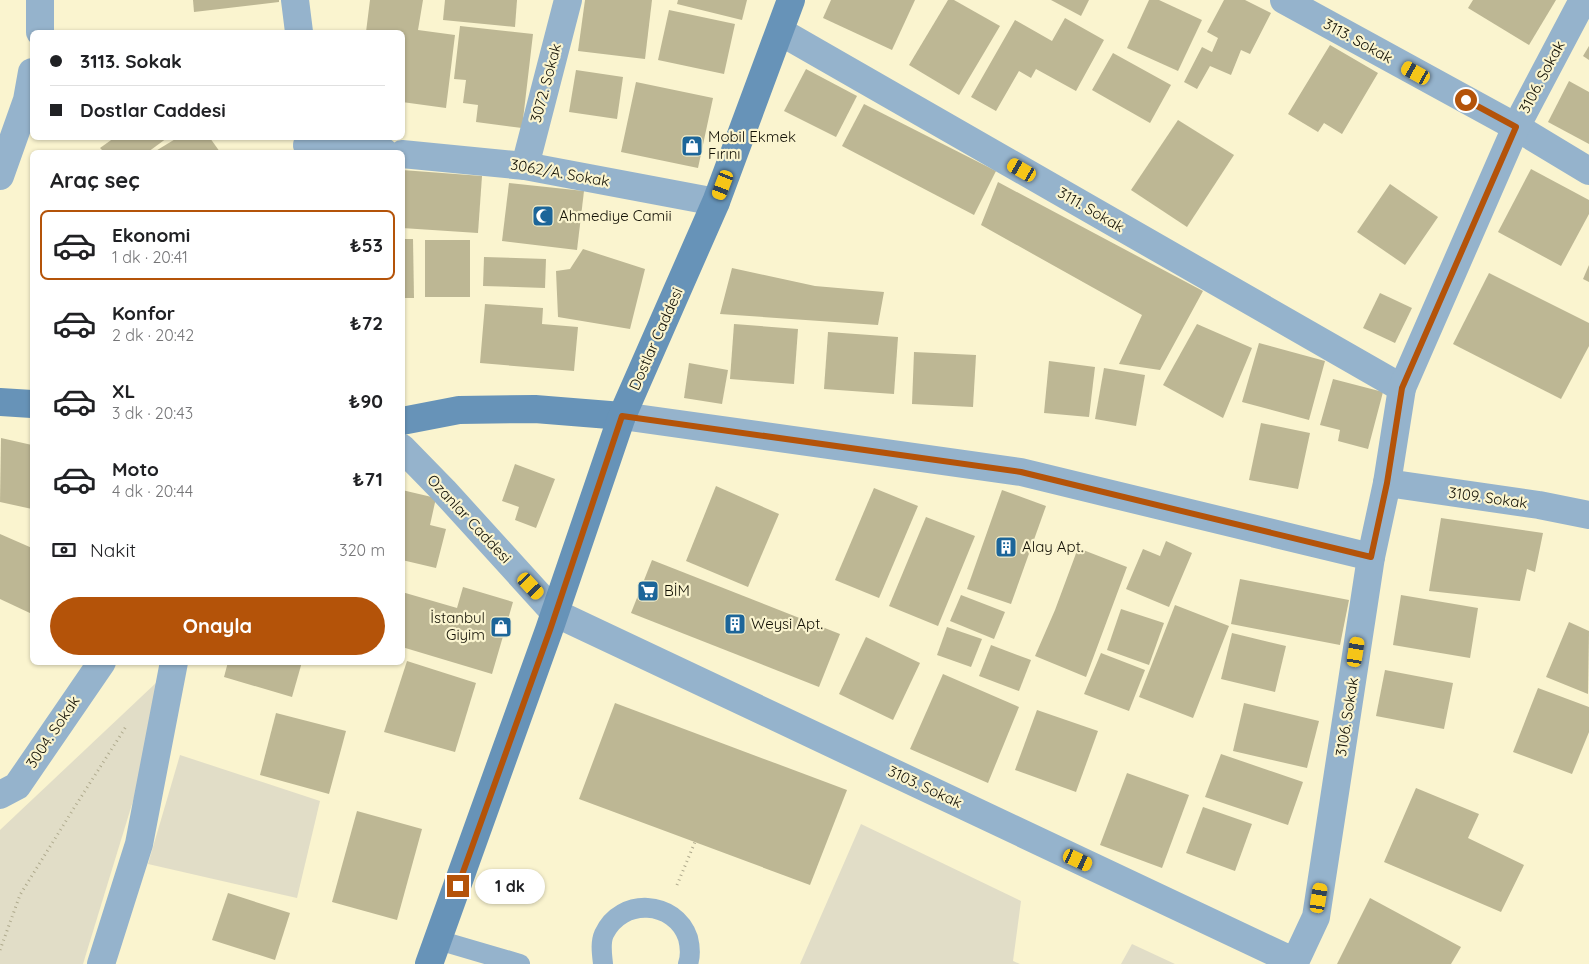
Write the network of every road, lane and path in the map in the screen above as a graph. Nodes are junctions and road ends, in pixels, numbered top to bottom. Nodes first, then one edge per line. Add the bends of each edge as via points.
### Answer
1 (40, 0) edge
2 (295, 0) edge
3 (568, 0) edge
4 (791, 0) edge
5 (1284, 0) edge
6 (1583, 0) edge
7 (40, 30) edge
8 (299, 30) edge
9 (781, 32) junction
10 (30, 83) edge
11 (1516, 127) junction
12 (308, 145) edge
13 (362, 150) edge
14 (405, 154) edge
15 (524, 166) junction
16 (1589, 171) edge
17 (0, 176) edge
18 (716, 202) junction
19 (1402, 388) junction
20 (0, 402) edge
21 (30, 404) edge
22 (622, 416) junction
23 (405, 420) edge
24 (405, 451) edge
25 (1387, 483) junction
26 (1589, 514) edge
27 (1371, 557) junction
28 (555, 613) junction
29 (100, 665) edge
30 (173, 665) edge
31 (130, 721) dead end
32 (0, 795) edge
33 (695, 842) dead end
34 (666, 911) junction
35 (0, 950) edge
36 (434, 952) edge
37 (1295, 962) joint
38 (100, 964) edge
39 (520, 964) edge
40 (603, 964) edge
41 (688, 964) edge

1 - 7 street
2 - 8 street
3 - 15 street, 3072. Sokak
4 - 9 main road, Dostlar Caddesi
5 - 11 street, 3113. Sokak
6 - 11 street, 3106. Sokak
9 - 18 main road, Dostlar Caddesi
9 - 19 street, 3111. Sokak
10 - 17 street
11 - 16 street, 3113. Sokak
11 - 19 street, 3106. Sokak
12 - 13 street
14 - 15 street, 3062/A. Sokak
15 - 18 street, 3062/A. Sokak
18 - 22 main road, Dostlar Caddesi
19 - 25 street, 3106. Sokak
20 - 21 main road
22 - 23 main road via 535,409 459,410
22 - 27 street via 1021,472
22 - 28 main road, Dostlar Caddesi
24 - 28 street, Ozanlar Caddesi
25 - 26 street, 3109. Sokak
25 - 27 street, 3106. Sokak
27 - 37 street, 3106. Sokak via 1316,917
28 - 36 main road, Dostlar Caddesi
28 - 37 street, 3103. Sokak
29 - 32 street, 3004. Sokak via 17,786
30 - 38 street via 139,844
31 - 35 path via 20,895
33 - 34 path
34 - 40 lane via 638,907 612,921 604,934
34 - 41 lane via 686,931 690,944
36 - 39 lane

